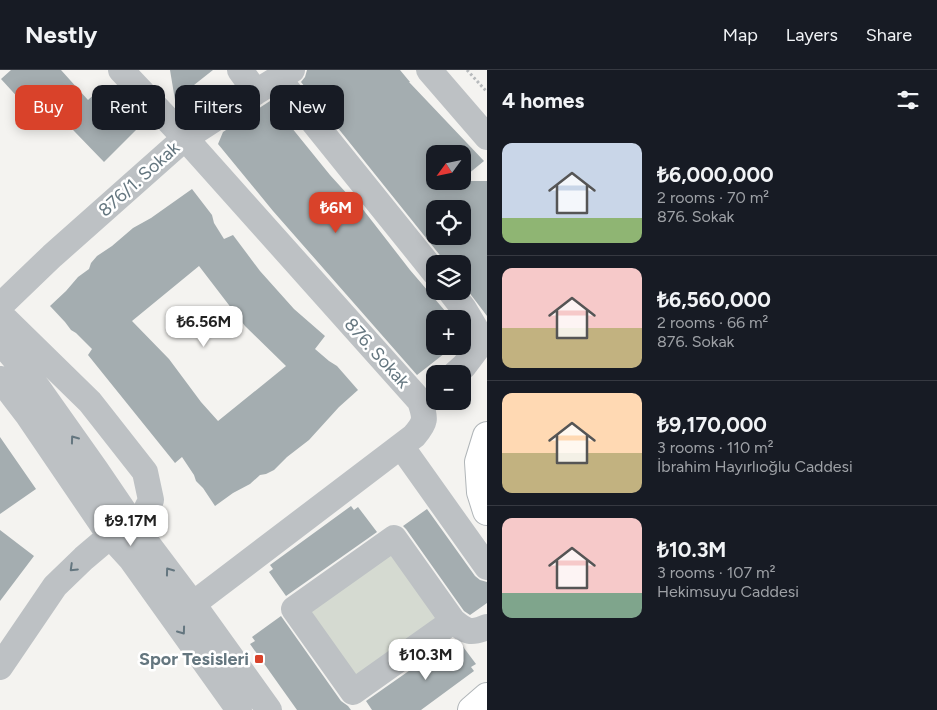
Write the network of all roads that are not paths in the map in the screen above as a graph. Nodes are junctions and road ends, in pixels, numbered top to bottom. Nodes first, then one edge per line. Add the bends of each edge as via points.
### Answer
1 (121, 70) edge
2 (240, 70) edge
3 (429, 70) edge
4 (285, 74) edge
5 (251, 85) edge
6 (260, 90) edge
7 (197, 130) edge
8 (487, 137) edge
9 (185, 138) junction
10 (426, 261) edge
11 (457, 300) edge
12 (0, 306) edge
13 (0, 314) edge
14 (0, 342) edge
15 (465, 365) edge
16 (0, 379) edge
17 (426, 393) edge
18 (426, 408) edge
19 (487, 436) edge
20 (401, 446) junction
21 (487, 511) edge
22 (132, 523) junction
23 (110, 536) junction
24 (487, 567) edge
25 (193, 604) junction
26 (453, 621) junction
27 (487, 627) edge
28 (209, 647) junction
29 (0, 667) edge
30 (239, 710) edge
31 (269, 710) edge

1 - 9 street, 876. Sokak
2 - 5 street
3 - 8 street
4 - 6 street, 876/1. Sokak
4 - 10 street
7 - 9 street, 876/1. Sokak
9 - 12 street, 876/1. Sokak
9 - 17 street, 876. Sokak
11 - 15 street via 477,331 479,346
13 - 22 street via 90,402 144,472 151,500 144,514
22 -> 14 street via 38,388
16 - 23 street via 28,414
18 - 20 street, 876. Sokak via 423,426
19 - 21 main road via 479,462 481,492
20 - 24 street
20 - 25 street, 876. Sokak
22 - 23 street
25 -> 22 street
23 -> 28 street
23 -> 29 street via 56,586
25 - 28 street
26 - 26 street via 394,538 294,609 352,692
26 - 27 street via 464,630 477,631
28 - 30 street
28 - 31 street

